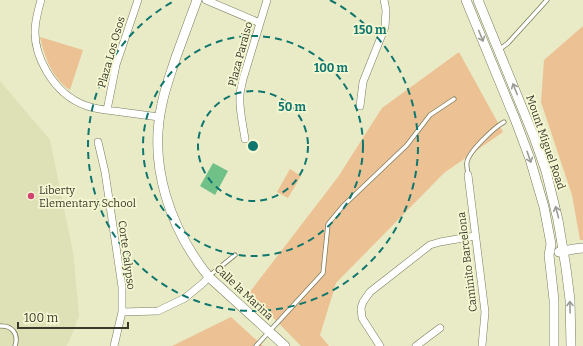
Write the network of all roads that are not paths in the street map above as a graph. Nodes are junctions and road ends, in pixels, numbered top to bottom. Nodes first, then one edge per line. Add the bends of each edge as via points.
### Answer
1 (41, 0) edge
2 (138, 0) edge
3 (197, 0) edge
4 (206, 0) edge
5 (267, 0) edge
6 (384, 0) edge
7 (466, 0) edge
8 (478, 0) edge
9 (548, 0) edge
10 (260, 23) junction
11 (499, 50) junction
12 (454, 100) dead end
13 (360, 106) dead end
14 (107, 110) junction
15 (159, 117) junction
16 (504, 122) dead end
17 (245, 139) dead end
18 (98, 142) dead end
19 (468, 175) joint
20 (475, 236) junction
21 (583, 248) edge
22 (563, 251) junction
23 (234, 255) dead end
24 (549, 255) junction
25 (209, 277) junction
26 (122, 312) junction
27 (0, 326) edge
28 (440, 328) dead end
29 (269, 332) junction
30 (14, 346) edge
31 (114, 346) edge
32 (256, 346) edge
33 (285, 346) edge
34 (380, 346) edge
35 (416, 346) edge
36 (482, 346) edge
37 (554, 346) edge
38 (571, 346) edge

1 - 14 street via 36,20 36,38 40,56 48,73 58,87 72,98 87,106
2 - 14 street, Plaza Los Osos via 116,65
3 - 15 street, Calle la Marina via 166,86
4 - 10 street
5 - 10 street, Plaza Paraiso
6 - 13 street via 385,27 363,82
7 -> 24 street, Mount Miguel Road via 530,159 544,208 551,244
8 - 11 street, Mount Miguel Road
9 - 11 lane
10 - 17 street, Plaza Paraiso via 240,96
22 -> 11 street, Mount Miguel Road via 546,171
12 - 29 lane via 430,115 407,145 342,206 328,224 323,273
14 - 15 street
15 - 25 street, Calle la Marina via 159,160 172,216 184,242
16 - 19 lane via 471,154 467,162
18 - 26 street, Corte Calypso via 105,172 122,287
19 - 20 street, Caminito Barcelona
20 - 34 street via 430,245 370,292 361,308 362,318
20 - 36 street, Caminito Barcelona via 485,312
21 - 22 street
22 - 24 street
38 -> 22 street, Mount Miguel Road via 570,300
23 - 25 lane
24 - 37 street, Mount Miguel Road via 554,300
25 - 26 street via 185,298 158,311
25 - 29 street, Calle la Marina
26 - 31 street, Corte Calypso
27 - 30 lane via 6,326 13,331 16,339
28 - 35 street
29 - 32 lane
29 - 33 street, Calle la Marina

